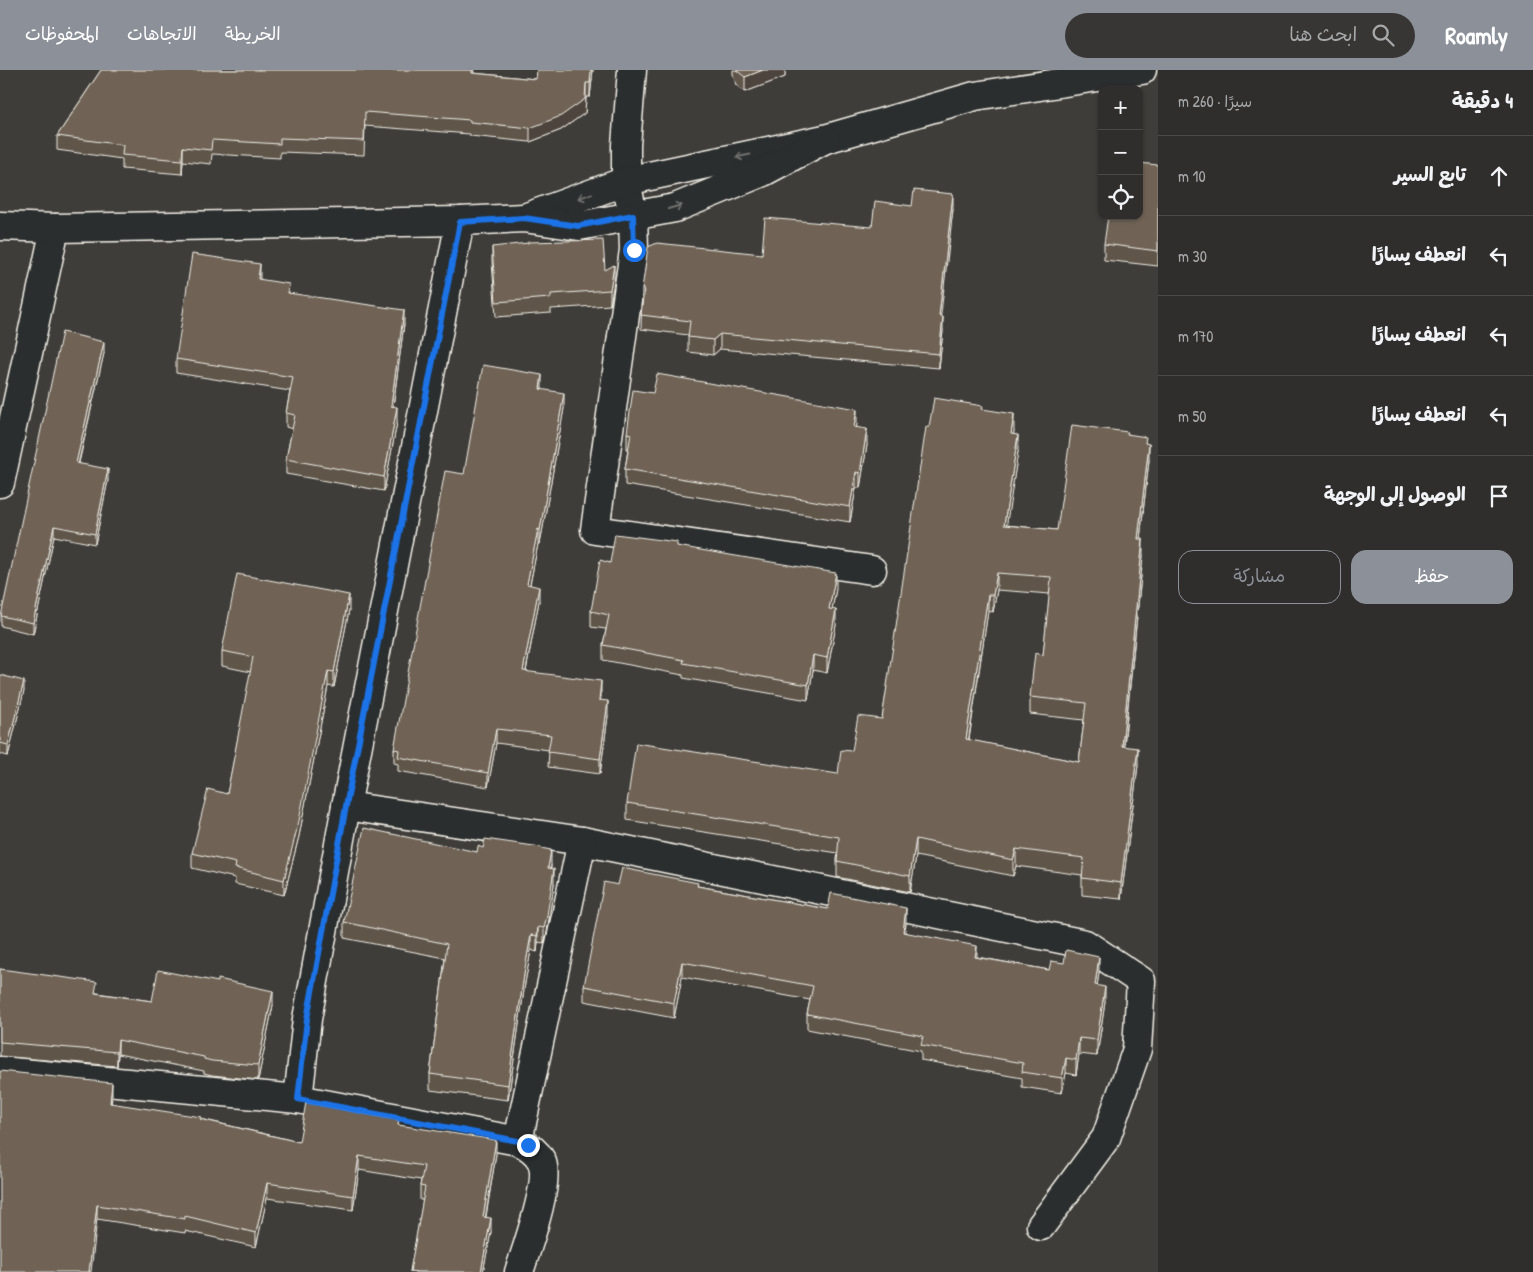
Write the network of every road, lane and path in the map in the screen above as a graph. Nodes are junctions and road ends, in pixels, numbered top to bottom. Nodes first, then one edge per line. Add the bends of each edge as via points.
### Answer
1 (632, 70) edge
2 (1142, 70) edge
3 (825, 139) junction
4 (626, 181) junction
5 (633, 215) junction
6 (524, 218) junction
7 (460, 222) junction
8 (0, 226) edge
9 (55, 228) junction
10 (0, 483) edge
11 (872, 570) dead end
12 (346, 806) junction
13 (582, 841) junction
14 (0, 1071) edge
15 (298, 1099) junction
16 (518, 1141) junction
17 (1041, 1226) dead end
18 (519, 1272) edge

1 - 4 street
2 - 3 street via 975,96
3 -> 4 street
5 -> 3 street via 675,208 763,172
4 - 5 street
4 -> 6 street
5 - 6 street via 578,226
5 - 11 street via 634,250 595,530
6 - 7 street
7 - 9 street
7 - 12 street
8 - 9 street
9 - 10 street
12 - 13 street
12 - 15 street via 307,1019
13 - 16 street
13 - 17 street via 1085,944 1140,981 1137,1049 1106,1138
14 - 15 street
15 - 16 street
16 - 18 street via 528,1145 542,1161 544,1185

